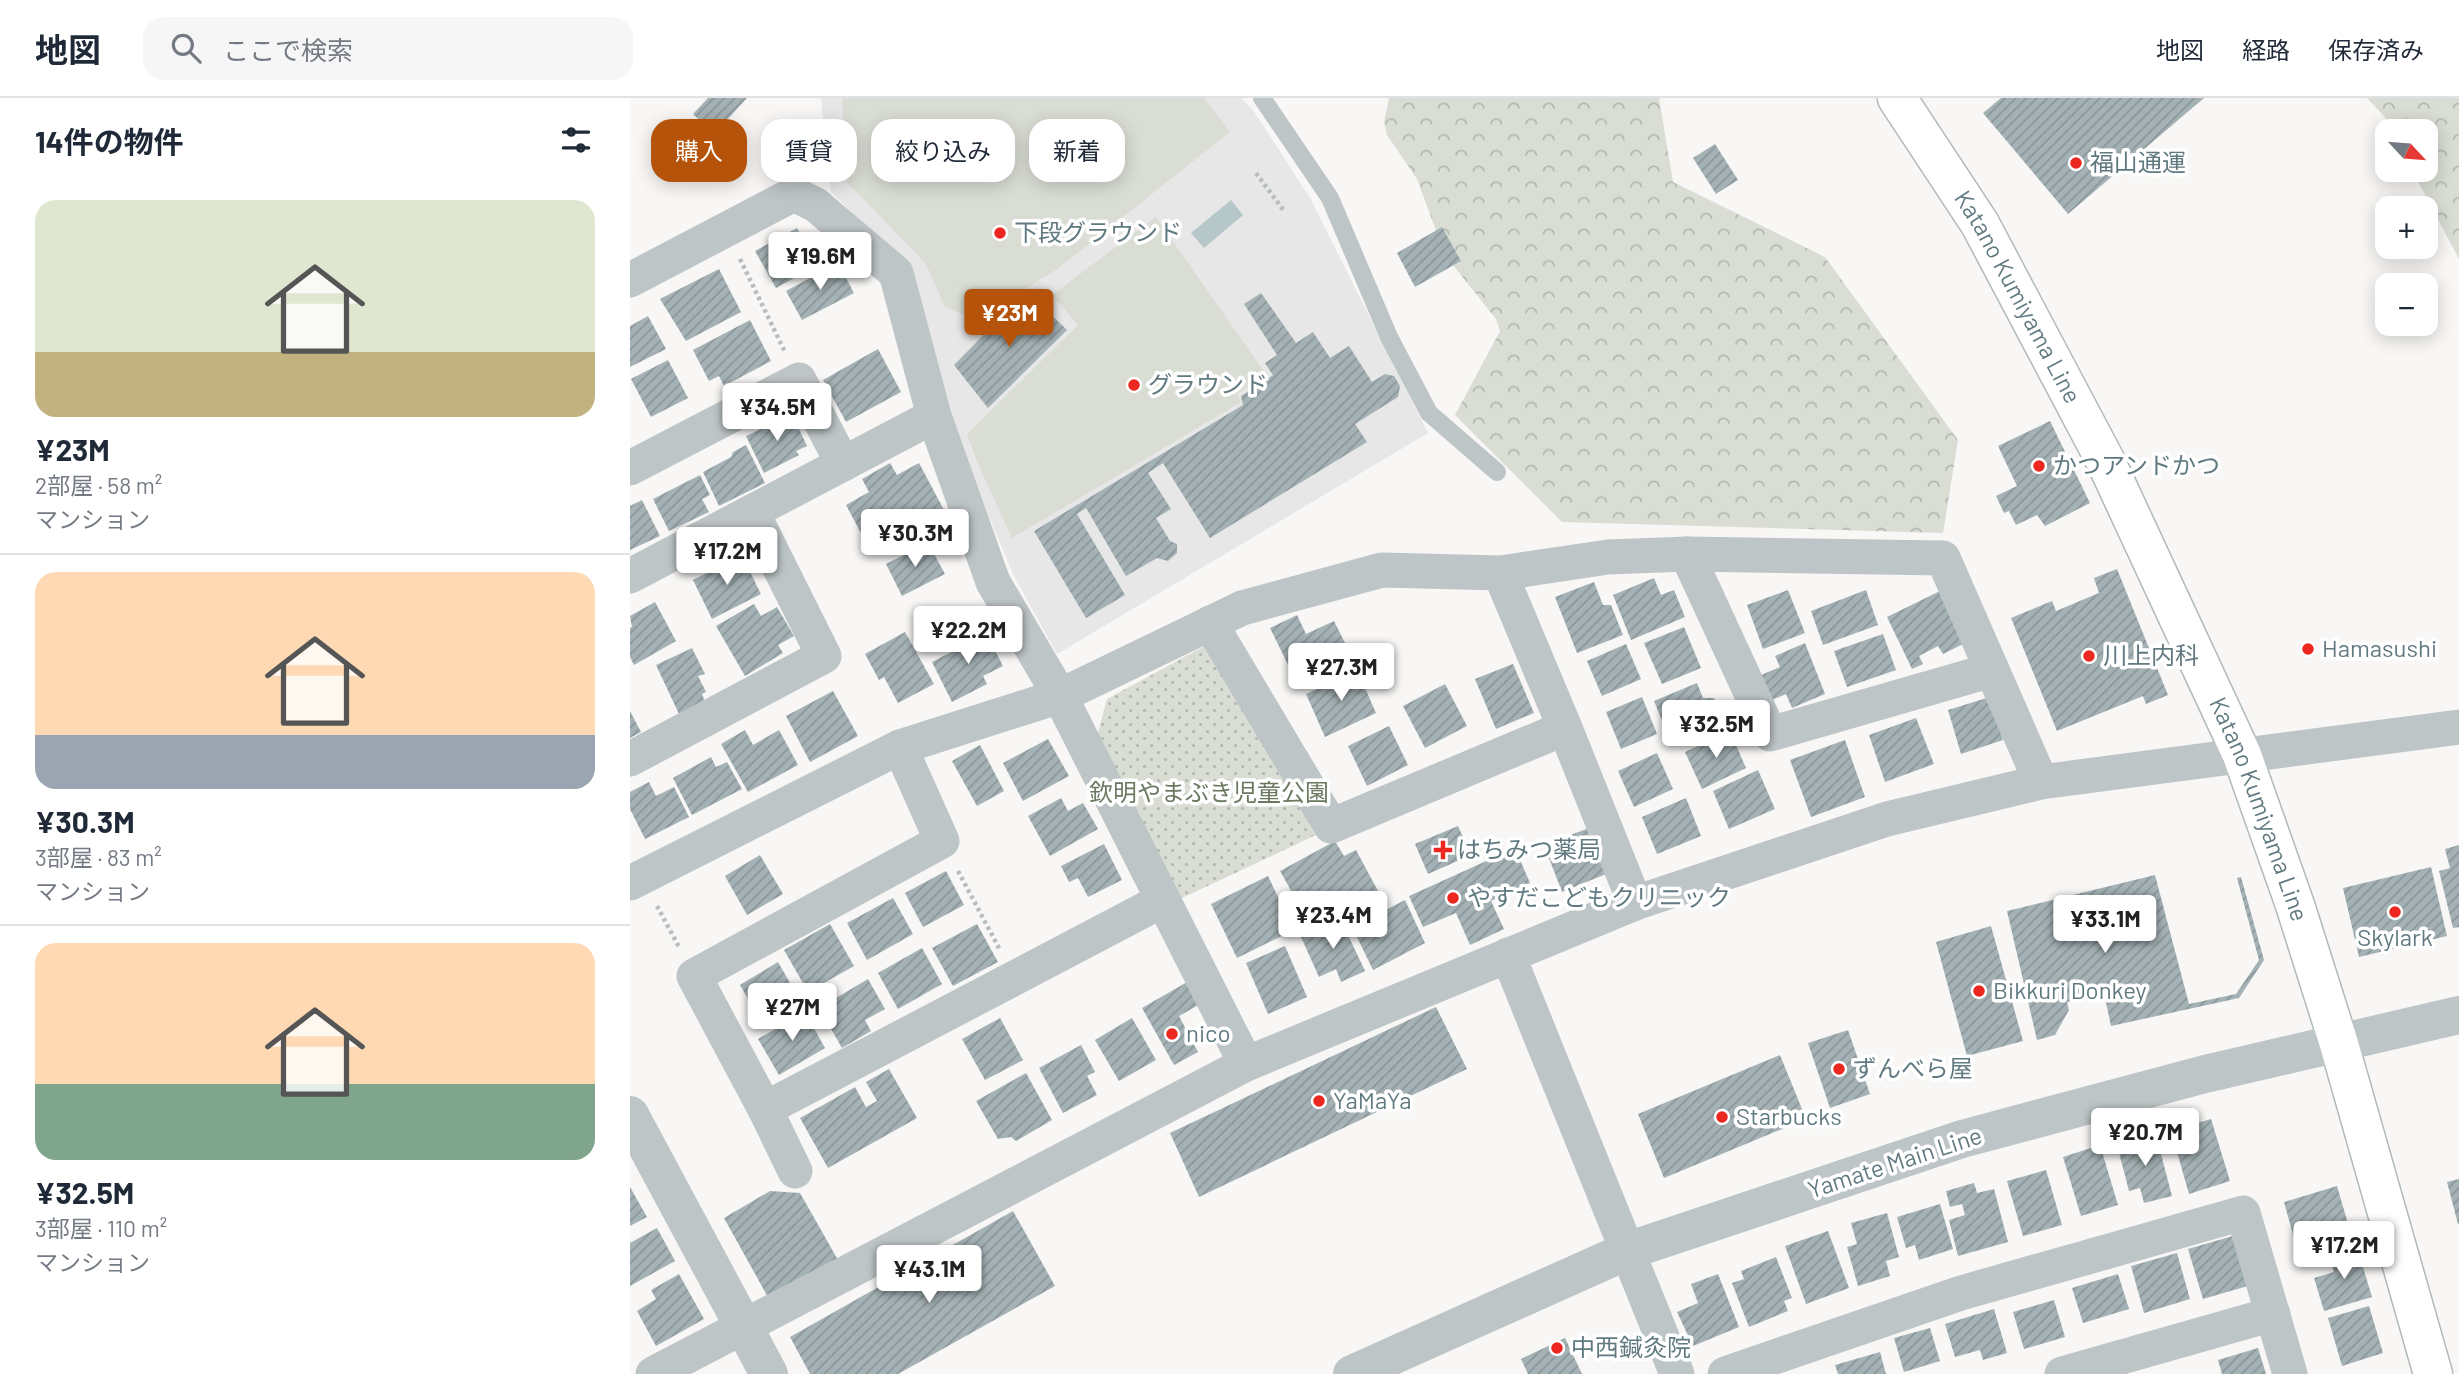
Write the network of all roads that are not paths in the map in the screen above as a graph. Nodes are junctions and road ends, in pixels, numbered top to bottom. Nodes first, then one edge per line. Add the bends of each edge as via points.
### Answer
1 (1262, 98) edge
2 (1896, 98) edge
3 (630, 280) edge
4 (934, 416) junction
5 (843, 464) junction
6 (630, 468) edge
7 (1497, 472) dead end
8 (752, 512) junction
9 (1687, 554) junction
10 (1500, 573) junction
11 (630, 576) edge
12 (1210, 623) junction
13 (1992, 670) junction
14 (1060, 696) junction
15 (2459, 727) edge
16 (1565, 728) junction
17 (900, 747) junction
18 (2242, 755) junction
19 (630, 759) edge
20 (2041, 782) junction
21 (634, 872) edge
22 (1163, 900) junction
23 (1635, 903) junction
24 (1508, 955) junction
25 (2459, 1015) edge
26 (2339, 1044) junction
27 (1246, 1064) junction
28 (765, 1109) junction
29 (630, 1115) edge
30 (794, 1171) dead end
31 (1627, 1251) junction
32 (2273, 1314) junction
33 (744, 1327) junction
34 (1794, 1363) edge
35 (653, 1374) edge
36 (769, 1374) edge
37 (1352, 1374) edge
38 (1677, 1374) edge
39 (1725, 1374) edge
40 (2062, 1374) edge
41 (2290, 1374) edge
42 (2433, 1374) edge

1 - 7 lane via 1330,198 1389,337 1429,413
2 - 18 main road, Katano Kumiyama Line via 1980,224 2101,451
3 - 4 street via 794,194 816,205 896,273
4 - 5 street
4 - 14 street via 993,582
5 - 6 street via 799,380
5 - 8 street
8 - 11 street
8 - 19 street via 824,656
9 - 10 street via 1608,557
9 - 13 street via 1943,558
9 - 13 street via 1770,734
10 - 12 street via 1382,570 1242,608
10 - 16 street
12 - 14 street
12 - 16 street via 1331,826
13 - 20 street
14 - 17 street
14 - 22 street
15 - 18 street
16 - 23 street
17 - 21 street
17 - 28 street via 942,841 694,976
18 - 20 street
18 - 26 main road, Katano Kumiyama Line
20 - 23 street via 1887,820
22 - 27 street
22 - 28 street
23 - 24 street
24 - 27 street
24 - 31 street
25 - 26 street, Yamate Main Line
26 - 31 street, Yamate Main Line via 2205,1074 1962,1139
26 - 42 main road, Katano Kumiyama Line
27 - 33 street
28 - 30 street
29 - 33 street
31 - 37 street, Yamate Main Line
31 - 38 street
32 - 34 street via 2243,1213 1961,1293
32 - 40 street
32 - 41 street
33 - 35 street
33 - 36 street
34 - 39 street

